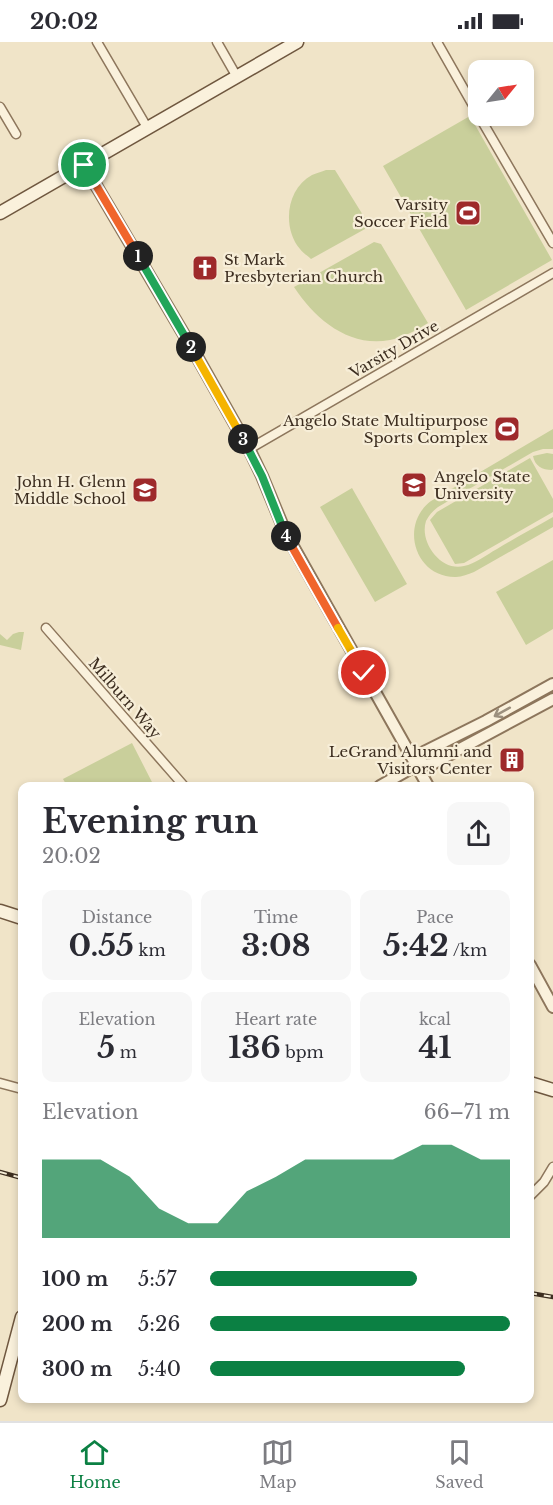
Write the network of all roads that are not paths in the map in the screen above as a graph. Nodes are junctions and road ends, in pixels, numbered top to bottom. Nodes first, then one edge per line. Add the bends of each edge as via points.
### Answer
1 (97, 42) edge
2 (217, 42) edge
3 (297, 42) edge
4 (437, 42) edge
5 (237, 77) junction
6 (468, 96) edge
7 (0, 107) edge
8 (485, 126) edge
9 (148, 129) junction
10 (16, 134) dead end
11 (84, 165) junction
12 (0, 213) edge
13 (553, 243) edge
14 (553, 273) edge
15 (249, 449) junction
16 (46, 628) dead end
17 (553, 684) edge
18 (553, 699) edge
19 (417, 765) junction
20 (181, 782) edge
21 (387, 782) edge
22 (426, 782) edge
23 (0, 911) edge
24 (18, 917) edge
25 (534, 973) edge
26 (553, 1007) edge
27 (0, 1083) edge
28 (534, 1084) edge
29 (18, 1088) edge
30 (553, 1090) edge
31 (553, 1167) edge
32 (534, 1192) edge
33 (18, 1332) edge
34 (0, 1400) edge

1 - 9 street
2 - 5 street
3 - 5 main road
4 - 6 street
5 - 9 main road
7 - 10 street
8 - 13 street
9 - 11 main road
11 - 12 main road
11 - 15 street
14 - 15 street, Varsity Drive
15 - 19 street via 286,534
16 - 20 street, Milburn Way
17 -> 19 street via 424,752
18 - 19 street via 432,764
19 - 21 street
19 - 22 street
23 - 24 main road
25 - 26 street
27 - 29 street
28 - 30 main road
31 - 32 street
33 - 34 main road

